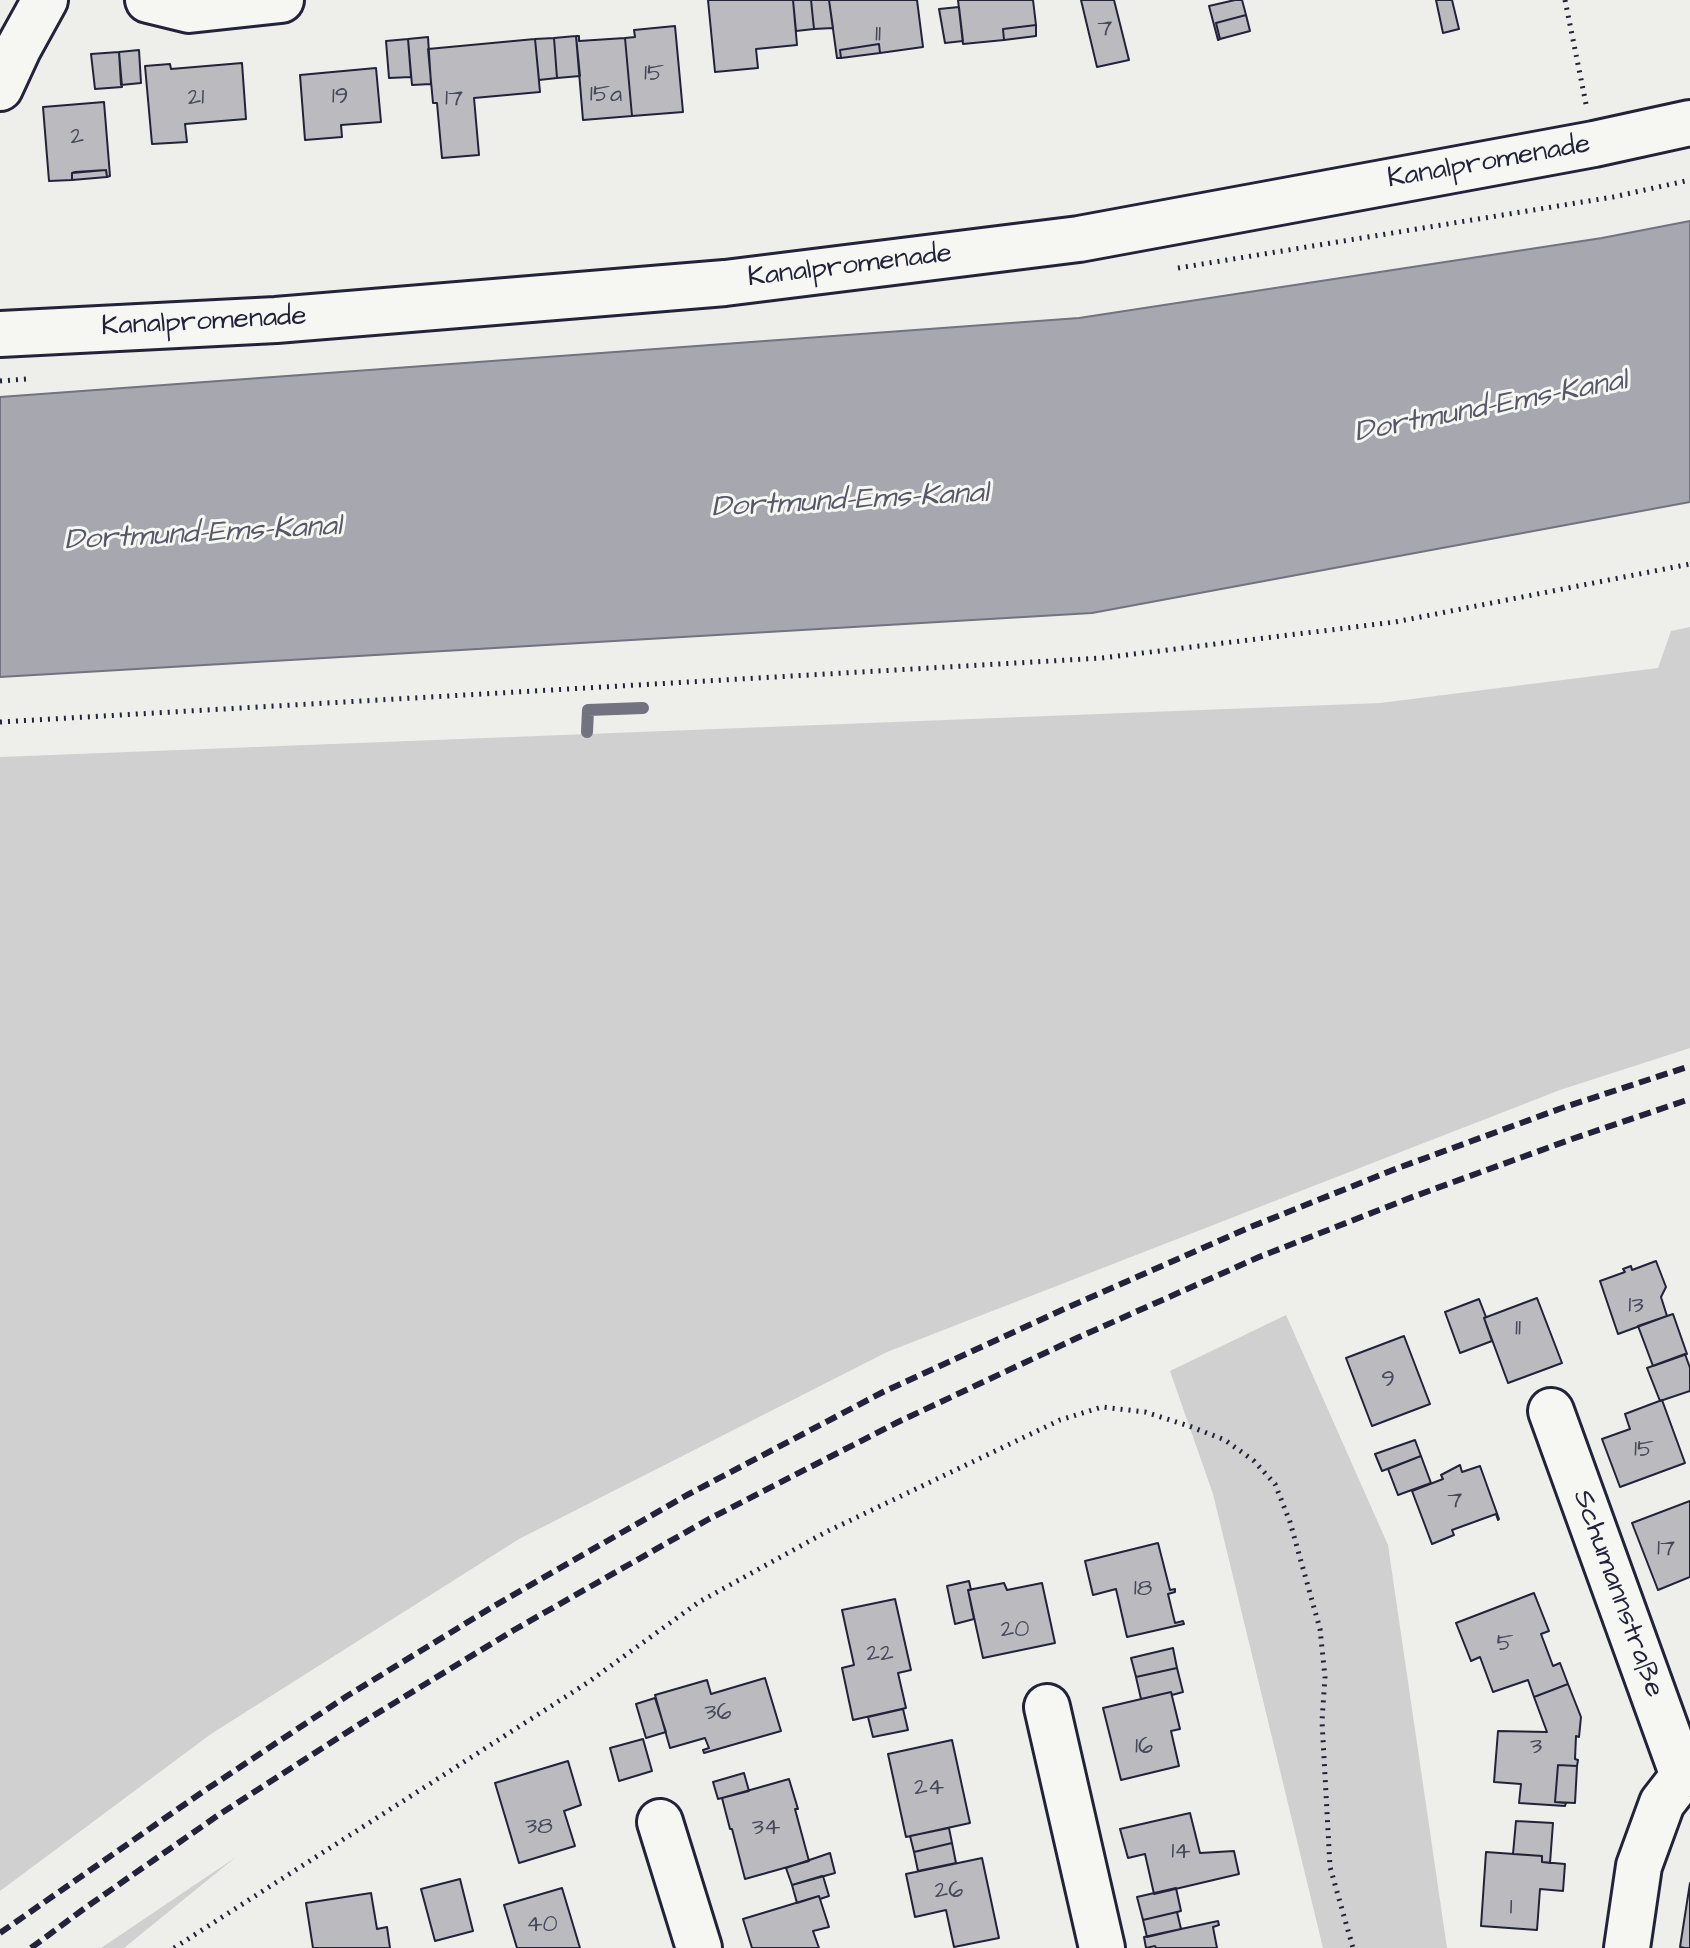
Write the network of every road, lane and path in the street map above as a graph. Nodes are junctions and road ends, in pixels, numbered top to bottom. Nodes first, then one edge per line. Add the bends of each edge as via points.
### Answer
1 (45, 0) edge
2 (148, 0) edge
3 (281, 0) edge
4 (1565, 0) edge
5 (1579, 69) dead end
6 (0, 88) edge
7 (1690, 123) edge
8 (0, 334) edge
9 (1690, 564) edge
10 (0, 722) edge
11 (1551, 1411) dead end
12 (1047, 1707) dead end
13 (1686, 1773) edge
14 (660, 1822) dead end
15 (174, 1948) edge
16 (699, 1948) edge
17 (1102, 1948) edge
18 (1353, 1948) edge
19 (1627, 1948) edge

1 - 6 street
2 - 3 street via 189,10
4 - 5 path
7 - 8 street, Kanalpromenade via 1079,239 725,283 276,320
9 - 10 path via 1395,622 1102,658
11 - 13 street, Schumannstraße
12 - 17 street
13 - 19 street, Schumannstraße via 1662,1803 1639,1866
14 - 16 street
15 - 18 path via 587,1683 699,1602 826,1532 1060,1420 1102,1407 1145,1412 1225,1440 1275,1484 1320,1629 1330,1867

